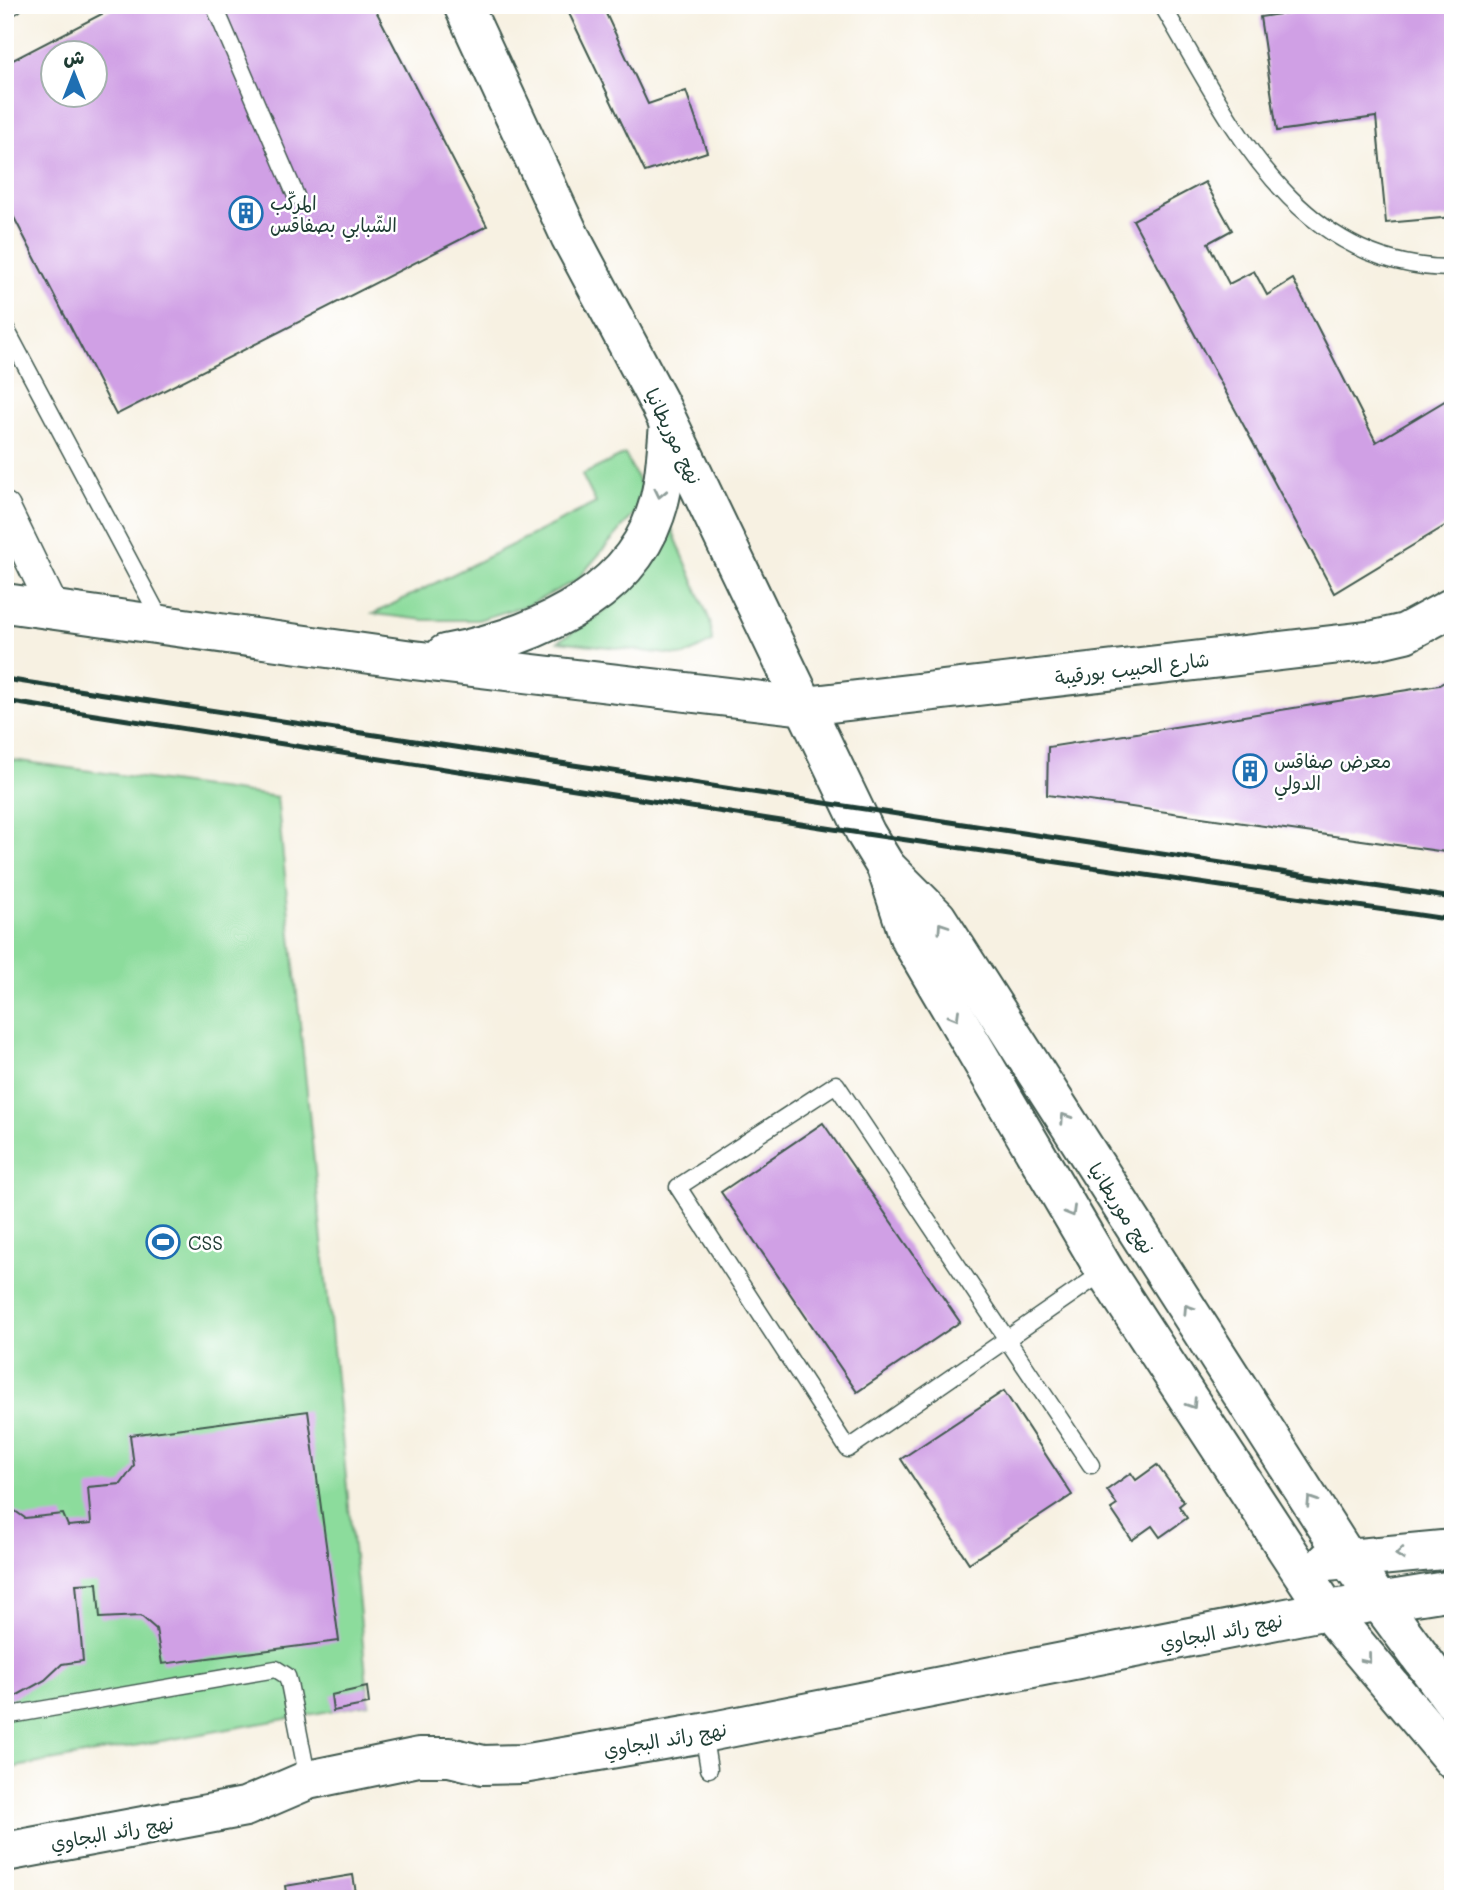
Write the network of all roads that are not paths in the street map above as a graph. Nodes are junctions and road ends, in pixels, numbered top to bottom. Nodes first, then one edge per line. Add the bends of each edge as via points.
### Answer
1 (14, 5) edge
2 (214, 5) edge
3 (463, 5) edge
4 (1162, 5) edge
5 (5, 10) edge
6 (296, 196) dead end
7 (1453, 268) edge
8 (5, 327) edge
9 (669, 425) junction
10 (5, 508) edge
11 (5, 603) edge
12 (1453, 607) edge
13 (55, 611) junction
14 (164, 626) junction
15 (413, 660) junction
16 (804, 706) junction
17 (886, 867) junction
18 (1105, 1271) junction
19 (1007, 1338) junction
20 (1091, 1465) dead end
21 (1453, 1549) edge
22 (1347, 1558) junction
23 (1297, 1565) junction
24 (1453, 1590) edge
25 (1381, 1603) junction
26 (1327, 1610) junction
27 (1453, 1701) edge
28 (5, 1716) edge
29 (1453, 1760) edge
30 (308, 1780) junction
31 (5, 1852) edge

1 - 5 lane
2 - 6 lane
3 - 9 street, نهج موريطانيا via 570,236
4 - 7 lane via 1244,142 1294,204 1363,248 1401,261
8 - 14 lane
9 -> 15 street via 655,516 636,552 610,580 533,630 486,646
9 - 16 street, نهج موريطانيا
10 - 13 street
11 - 13 street, شارع الحبيب بورقيبة
12 - 16 street, شارع الحبيب بورقيبة via 1405,633 1375,640
13 - 14 street, شارع الحبيب بورقيبة
14 - 15 street, شارع الحبيب بورقيبة
15 - 16 street, شارع الحبيب بورقيبة
16 - 17 street, نهج موريطانيا
17 -> 18 street, نهج موريطانيا via 909,937
22 -> 17 street, نهج موريطانيا via 937,918
18 - 19 lane
18 -> 23 street, نهج موريطانيا
19 - 19 lane via 848,1449 678,1187 836,1084
19 - 20 lane
21 -> 22 street
22 - 23 street
22 - 25 street, نهج موريطانيا
23 - 26 street, نهج موريطانيا
24 - 25 street, نهج رائد البجاوي
25 - 26 street, نهج رائد البجاوي
25 - 27 street, نهج موريطانيا
26 -> 29 street, نهج موريطانيا
26 - 30 street, نهج رائد البجاوي via 706,1751 484,1765 450,1757 419,1757
28 - 30 lane via 276,1669 287,1676
30 - 31 street, نهج رائد البجاوي via 245,1807

